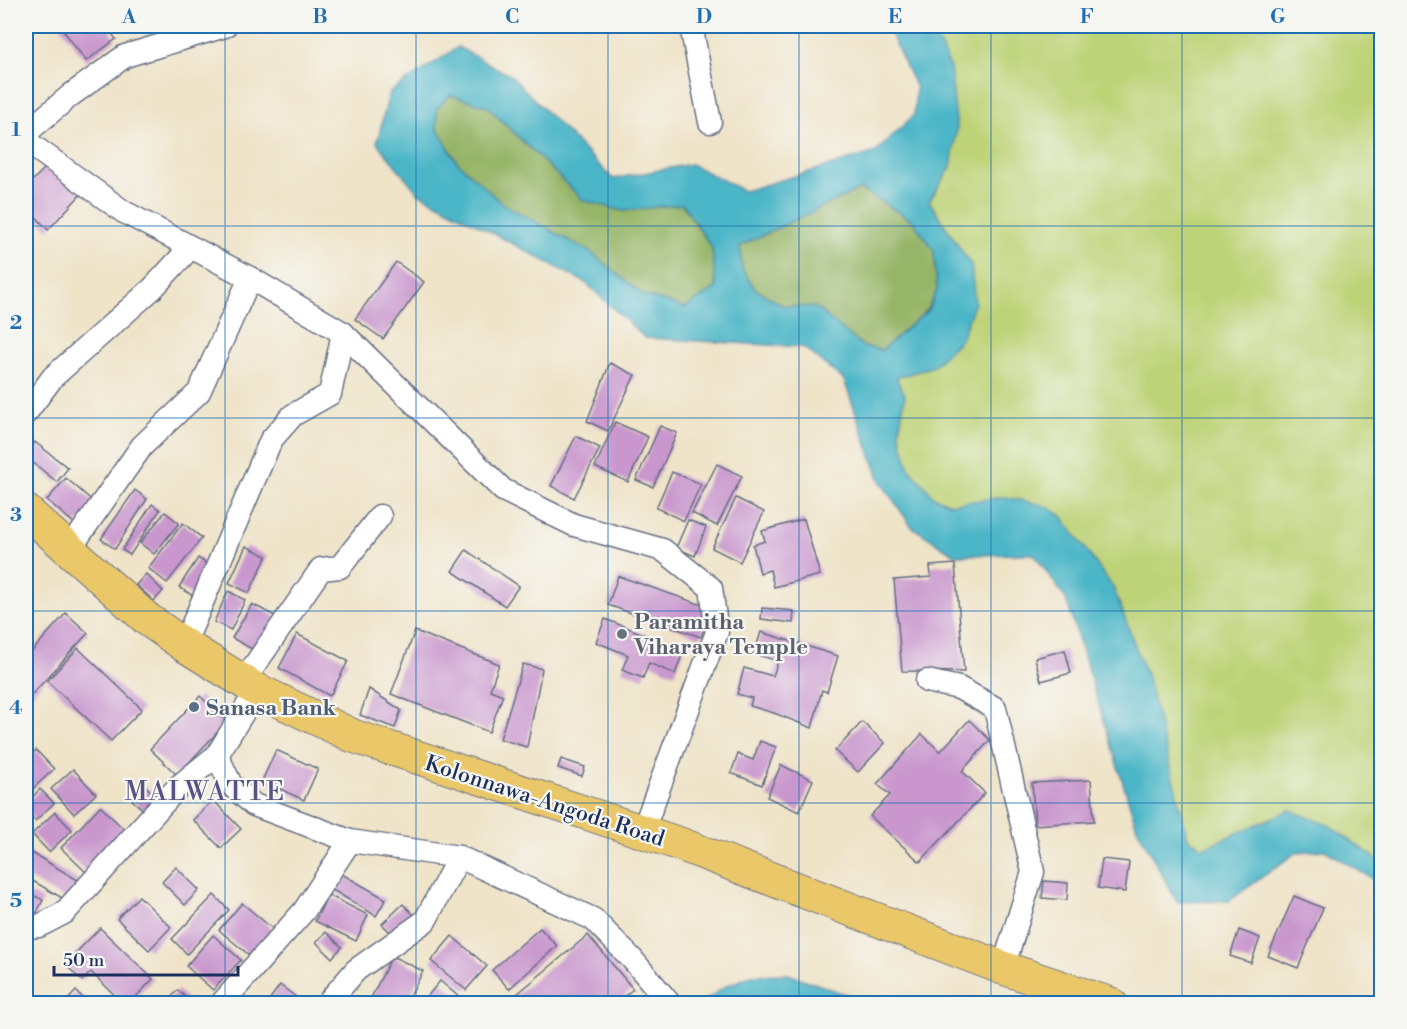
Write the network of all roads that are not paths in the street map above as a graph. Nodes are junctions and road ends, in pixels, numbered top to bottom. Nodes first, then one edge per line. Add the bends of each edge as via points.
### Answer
1 (225, 26) edge
2 (691, 26) edge
3 (710, 122) dead end
4 (26, 133) edge
5 (26, 141) edge
6 (190, 248) junction
7 (250, 278) junction
8 (343, 333) junction
9 (26, 413) edge
10 (26, 511) edge
11 (380, 516) dead end
12 (69, 550) junction
13 (184, 645) junction
14 (927, 681) dead end
15 (250, 686) junction
16 (217, 755) junction
17 (642, 833) junction
18 (350, 841) junction
19 (459, 857) junction
20 (26, 927) edge
21 (1003, 968) junction
22 (332, 1002) edge
23 (221, 1004) edge
24 (670, 1004) edge
25 (1111, 1004) edge

1 - 4 street via 125,56 71,94
2 - 3 street
5 - 6 street via 124,212
6 - 7 street
6 - 9 street via 152,289 53,377
7 - 8 street
7 - 12 street via 199,392 142,446
8 - 13 street via 330,394 293,414 271,440
8 - 17 street via 503,490 574,525 663,550 711,588 717,632
10 - 12 main road, Kolonnawa-Angoda Road
11 - 15 street via 340,567 321,569
12 - 13 main road, Kolonnawa-Angoda Road via 147,620
13 - 15 main road, Kolonnawa-Angoda Road
14 - 21 street via 959,688 995,708 1033,872
15 - 16 street
15 - 17 main road, Kolonnawa-Angoda Road via 353,736
16 - 18 street via 231,785 254,805
16 - 20 street via 179,786 64,913 39,926
17 - 21 main road, Kolonnawa-Angoda Road via 680,844
18 - 19 street
18 - 23 street via 304,911
19 - 22 street via 425,921 356,970
19 - 24 street via 593,919
21 - 25 main road, Kolonnawa-Angoda Road

